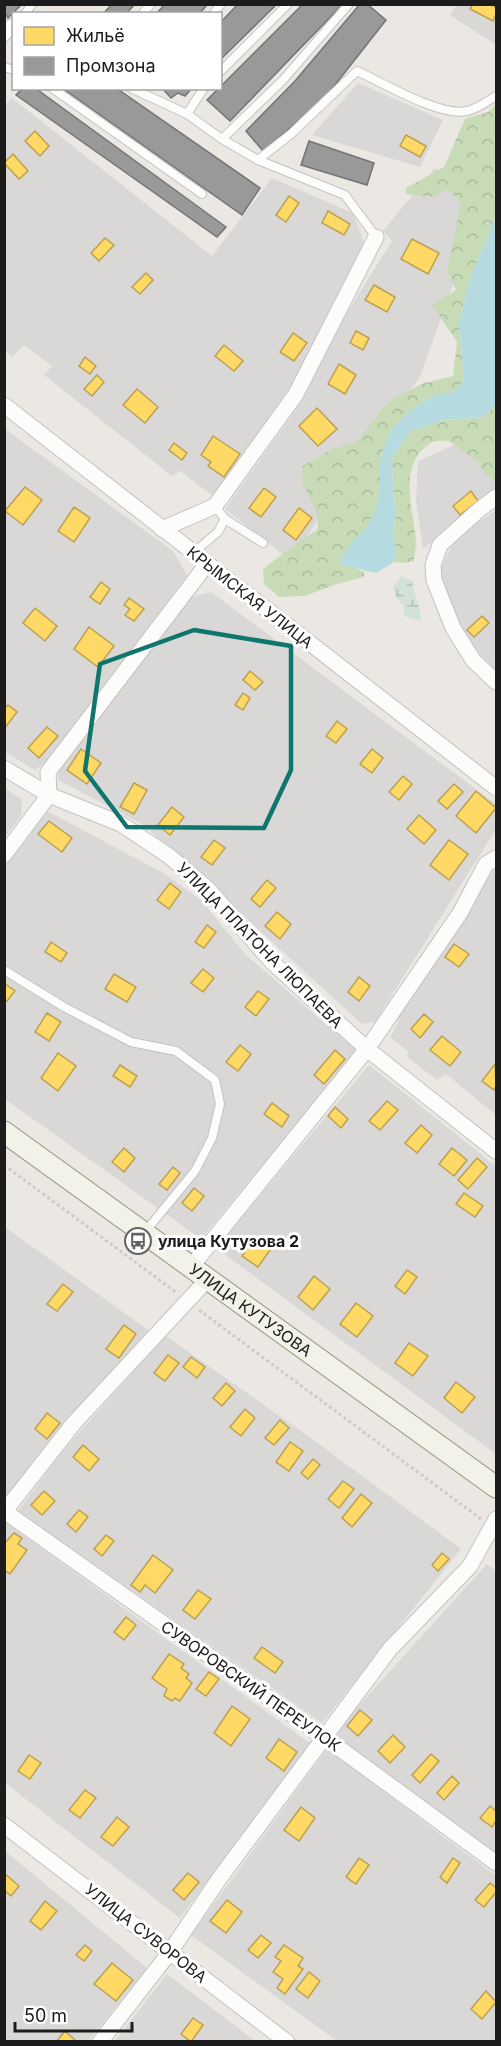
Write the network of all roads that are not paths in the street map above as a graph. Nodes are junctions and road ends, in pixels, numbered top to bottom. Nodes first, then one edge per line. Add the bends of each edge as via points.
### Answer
1 (288, 4) edge
2 (349, 4) edge
3 (222, 70) edge
4 (55, 90) edge
5 (136, 90) edge
6 (203, 90) edge
7 (496, 96) edge
8 (187, 114) junction
9 (222, 139) junction
10 (258, 160) junction
11 (202, 194) dead end
12 (376, 237) joint
13 (4, 405) edge
14 (496, 497) edge
15 (215, 506) junction
16 (225, 519) junction
17 (162, 529) junction
18 (263, 543) dead end
19 (193, 553) junction
20 (207, 564) junction
21 (496, 682) edge
22 (4, 768) edge
23 (496, 788) edge
24 (49, 795) junction
25 (4, 855) edge
26 (496, 858) edge
27 (4, 970) edge
28 (367, 1049) junction
29 (4, 1132) edge
30 (496, 1151) edge
31 (144, 1233) junction
32 (200, 1273) junction
33 (496, 1487) edge
34 (5, 1511) edge
35 (494, 1523) edge
36 (324, 1737) junction
37 (4, 1825) edge
38 (496, 1863) edge
39 (170, 1952) junction
40 (100, 2042) edge
41 (287, 2042) edge

1 - 3 lane
2 - 9 lane via 283,80
4 - 11 lane
5 - 8 lane
6 - 8 lane
7 - 10 lane via 469,111 456,112 432,106 357,70
8 - 9 lane
9 - 10 lane
10 - 12 lane via 345,195
12 - 15 street via 296,394
13 - 17 street, КРЫМСКАЯ УЛИЦА
14 - 21 street via 440,545 433,564 434,580 453,628 473,660
15 - 16 lane
15 - 17 street
16 - 18 lane
16 - 19 lane via 218,532
17 - 19 street, КРЫМСКАЯ УЛИЦА
19 - 20 street, КРЫМСКАЯ УЛИЦА
20 - 23 street, КРЫМСКАЯ УЛИЦА
20 - 24 street via 48,772
22 - 24 street, УЛИЦА ПЛАТОНА ЛЮПАЕВА
24 - 25 street
24 - 28 street, УЛИЦА ПЛАТОНА ЛЮПАЕВА via 121,824 169,856 208,889 272,962
26 - 28 street via 486,864 460,913
27 - 31 lane via 131,1042 176,1051 215,1080 220,1104 212,1138 195,1171
28 - 30 street, УЛИЦА ПЛАТОНА ЛЮПАЕВА
28 - 32 street
29 - 31 street, УЛИЦА КУТУЗОВА
31 - 32 street, УЛИЦА КУТУЗОВА
32 - 33 street, УЛИЦА КУТУЗОВА
32 - 34 street via 188,1301 74,1423
34 - 36 street, СУВОРОВСКИЙ ПЕРЕУЛОК
35 - 36 street via 470,1566 390,1649
36 - 38 street, СУВОРОВСКИЙ ПЕРЕУЛОК
36 - 39 street
37 - 39 street, УЛИЦА СУВОРОВА
39 - 40 street
39 - 41 street, УЛИЦА СУВОРОВА

